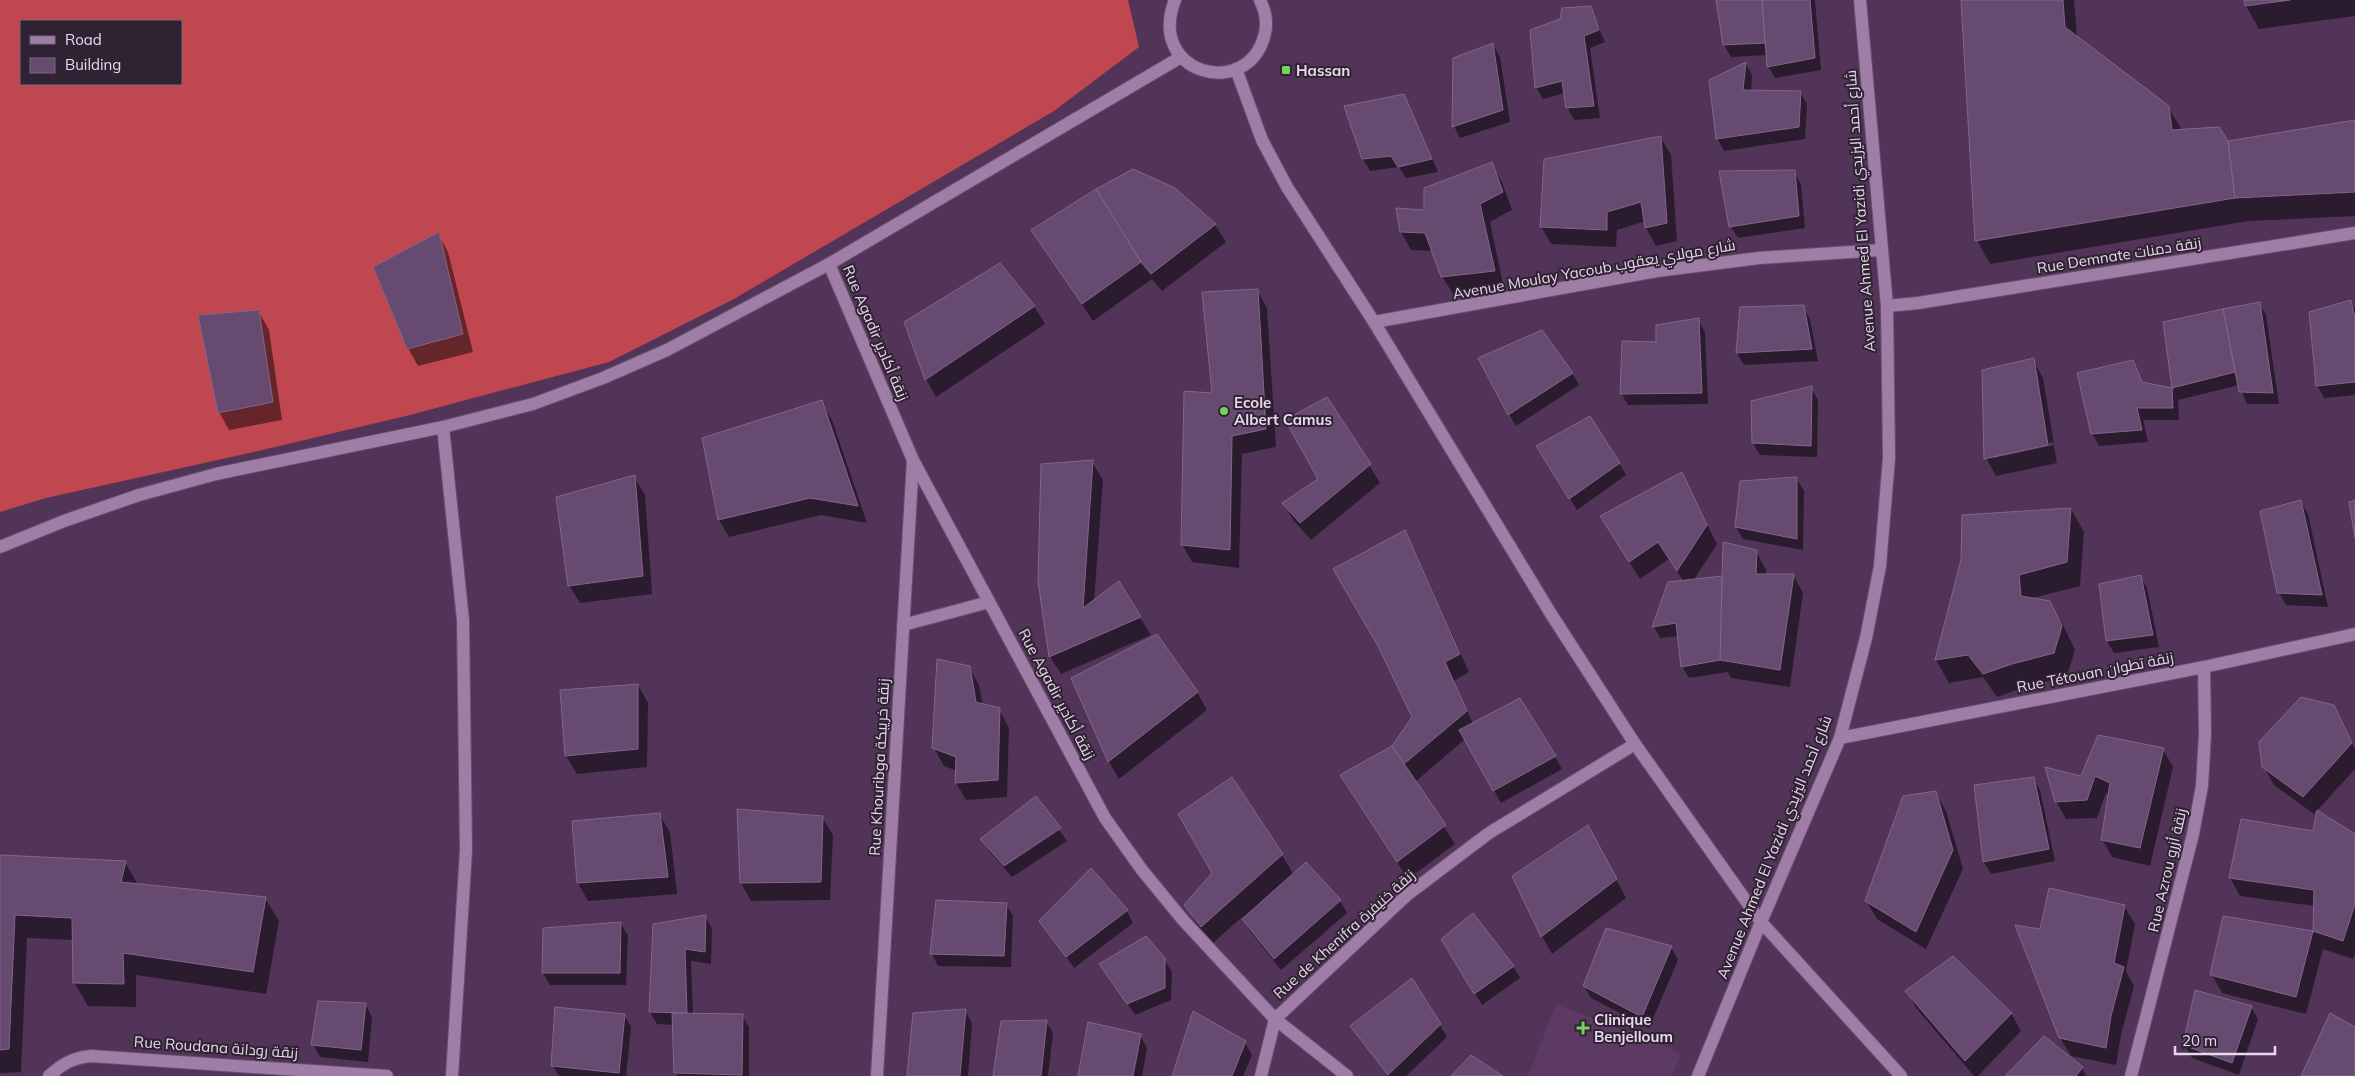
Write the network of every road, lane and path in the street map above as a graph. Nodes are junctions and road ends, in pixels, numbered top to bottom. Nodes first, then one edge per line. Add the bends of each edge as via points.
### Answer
1 (1167, 0) edge
2 (1175, 0) edge
3 (1260, 0) edge
4 (1860, 0) edge
5 (1169, 16) junction
6 (1181, 57) junction
7 (1236, 69) junction
8 (2355, 233) edge
9 (1881, 250) junction
10 (829, 264) junction
11 (1887, 306) junction
12 (1374, 322) junction
13 (443, 426) junction
14 (913, 460) junction
15 (0, 547) edge
16 (990, 602) junction
17 (904, 625) junction
18 (2355, 634) edge
19 (2204, 668) junction
20 (1840, 738) junction
21 (1635, 744) junction
22 (1761, 922) junction
23 (1275, 1019) junction
24 (48, 1076) edge
25 (387, 1076) edge
26 (452, 1076) edge
27 (877, 1076) edge
28 (1261, 1076) edge
29 (1347, 1076) edge
30 (1698, 1076) edge
31 (1901, 1076) edge
32 (2131, 1076) edge

1 - 5 street
2 - 5 street
3 - 7 street via 1267,28 1262,45 1252,60
4 - 9 street, Avenue Ahmed El Yazidi شارع أحمد اليزيدي
5 - 6 street via 1171,38
6 - 7 street via 1207,72 1222,73
6 - 10 street
7 - 12 street via 1274,164
8 - 11 street, Rue Demnate زنقة دمنات
9 - 11 street, Avenue Ahmed El Yazidi شارع أحمد اليزيدي
9 - 12 street, Avenue Moulay Yacoub شارع مولاي يعقوب via 1759,258 1657,272
10 - 13 street via 668,350 603,378 533,404
10 - 14 street, Rue Agadir زنقة أكادير
11 - 20 street, Avenue Ahmed El Yazidi شارع أحمد اليزيدي via 1887,505 1868,629
12 - 21 street via 1551,614
13 - 15 street via 168,487 64,520
13 - 26 street via 464,620 466,850
14 - 16 street, Rue Agadir زنقة أكادير
14 - 17 street, Rue Khouribga زنقة خريبكة
16 - 17 street
16 - 23 street, Rue Agadir زنقة أكادير via 1105,818 1183,920
17 - 27 street, Rue Khouribga زنقة خريبكة
18 - 19 street, Rue Tétouan زنقة تطوان
19 - 20 street, Rue Tétouan زنقة تطوان
19 - 32 street, Rue Azrou زنقة أزرو via 2203,768 2193,834
20 - 22 street, Avenue Ahmed El Yazidi شارع أحمد اليزيدي
21 - 22 street
21 - 23 street, Rue de Khenifra زنقة خنيفرة via 1489,833 1407,895
22 - 30 street, Avenue Ahmed El Yazidi شارع أحمد اليزيدي
22 - 31 street
23 - 28 street, Rue de Khenifra زنقة خنيفرة
23 - 29 street, Rue Agadir زنقة أكادير
24 - 25 street, Rue Roudana زنقة رودانة via 74,1058 91,1056

